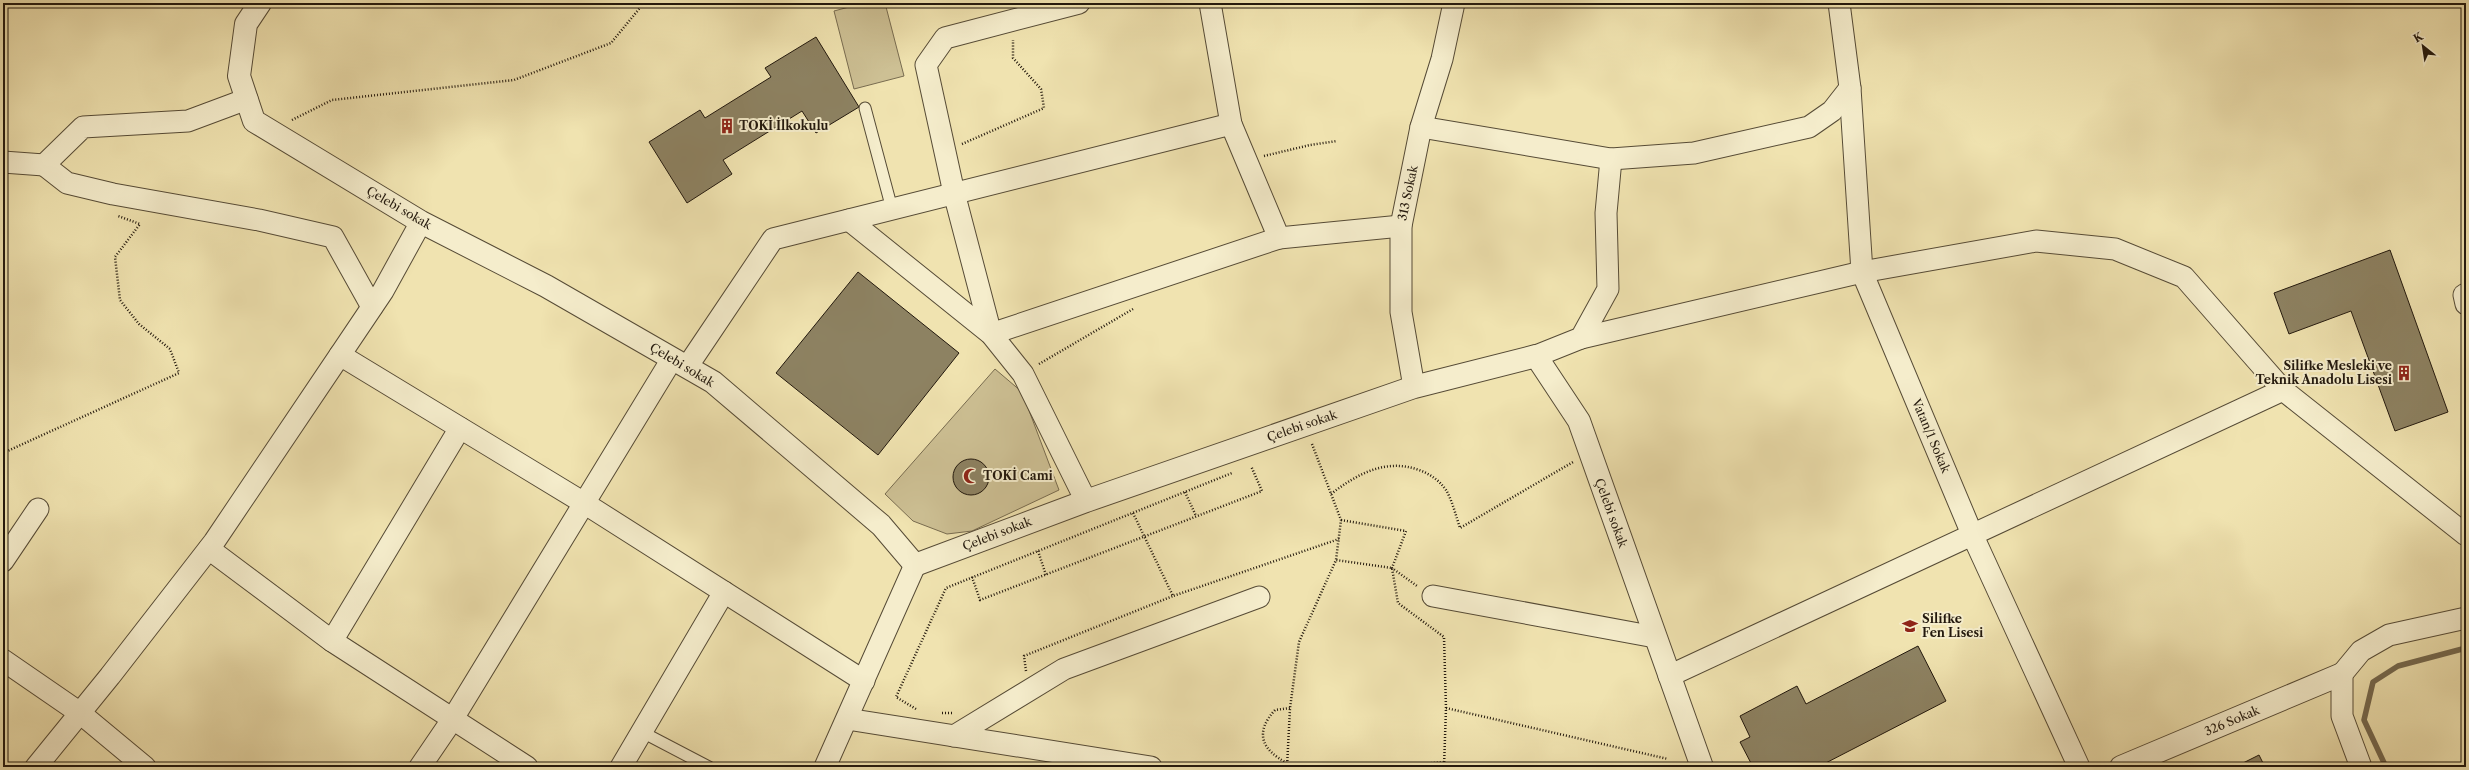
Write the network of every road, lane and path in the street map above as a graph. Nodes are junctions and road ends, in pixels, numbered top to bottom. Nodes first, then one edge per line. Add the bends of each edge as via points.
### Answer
1 (260, 3) edge
2 (644, 3) edge
3 (1079, 3) edge
4 (1210, 3) edge
5 (1454, 3) edge
6 (1838, 3) edge
7 (1013, 20) junction
8 (1850, 88) junction
9 (247, 99) junction
10 (865, 108) dead end
11 (1231, 124) junction
12 (1422, 127) junction
13 (271, 131) junction
14 (1338, 141) dead end
15 (945, 151) junction
16 (1611, 159) junction
17 (1246, 160) junction
18 (3, 162) edge
19 (44, 165) junction
20 (954, 194) junction
21 (892, 209) junction
22 (849, 220) junction
23 (421, 222) junction
24 (140, 224) dead end
25 (1401, 226) junction
26 (1279, 238) junction
27 (1862, 272) junction
28 (2466, 294) edge
29 (2466, 304) edge
30 (372, 307) junction
31 (1137, 307) dead end
32 (991, 334) junction
33 (1581, 338) junction
34 (340, 355) junction
35 (1536, 356) junction
36 (679, 363) junction
37 (1023, 374) junction
38 (1414, 387) junction
39 (2284, 390) junction
40 (460, 428) junction
41 (1319, 439) dead end
42 (1311, 442) junction
43 (1305, 444) dead end
44 (3, 453) edge
45 (1571, 455) dead end
46 (1573, 462) junction
47 (1258, 463) dead end
48 (1251, 466) junction
49 (1244, 469) dead end
50 (1576, 470) dead end
51 (1236, 472) dead end
52 (1185, 492) junction
53 (1331, 494) junction
54 (1086, 501) junction
55 (584, 503) junction
56 (38, 509) dead end
57 (1133, 513) junction
58 (1196, 516) junction
59 (1341, 520) junction
60 (1972, 534) junction
61 (2466, 535) edge
62 (1144, 536) junction
63 (1339, 539) junction
64 (208, 549) junction
65 (1038, 551) junction
66 (1336, 560) junction
67 (3, 561) edge
68 (915, 565) junction
69 (1392, 568) junction
70 (1046, 575) junction
71 (972, 577) junction
72 (724, 592) junction
73 (1173, 596) junction
74 (1433, 596) joint
75 (1259, 597) dead end
76 (2466, 618) edge
77 (1656, 637) junction
78 (332, 641) junction
79 (3, 660) edge
80 (2342, 674) junction
81 (1669, 676) junction
82 (1026, 678) dead end
83 (864, 681) junction
84 (1290, 708) junction
85 (1446, 708) junction
86 (918, 710) dead end
87 (961, 712) dead end
88 (80, 713) junction
89 (938, 713) dead end
90 (847, 719) junction
91 (452, 720) junction
92 (642, 732) junction
93 (954, 736) junction
94 (1668, 759) dead end
95 (1445, 762) junction
96 (1287, 765) edge
97 (2129, 765) edge
98 (36, 767) edge
99 (145, 767) edge
100 (420, 767) edge
101 (527, 767) edge
102 (621, 767) edge
103 (709, 767) edge
104 (826, 767) edge
105 (852, 767) edge
106 (856, 767) edge
107 (1151, 767) edge
108 (1386, 767) edge
109 (1444, 767) edge
110 (1448, 767) edge
111 (1702, 767) edge
112 (2079, 767) edge
113 (2361, 767) edge

1 - 9 street, Çelebi sokak via 246,24 239,76
2 - 13 path via 611,43 514,80 332,100
3 - 7 street
4 - 11 street
5 - 12 street, 313 Sokak via 1442,59
6 - 8 street, Vatan/1 Sokak
7 - 15 street via 945,38 926,65
7 - 15 path via 1013,58 1041,90 1044,108
8 - 16 street via 1832,111 1809,127 1694,153
8 - 27 street, Vatan/1 Sokak
9 - 13 street, Çelebi sokak via 254,121
9 - 19 street via 188,121 83,127
10 - 21 lane
11 - 17 street
11 - 20 street
12 - 16 street
12 - 25 street, 313 Sokak
13 - 23 street, Çelebi sokak
14 - 17 path
15 - 20 street
16 - 33 street via 1606,213 1608,289
17 - 26 street
18 - 19 street
19 - 30 street via 67,183 333,237
20 - 21 street
20 - 32 street
21 - 22 street
22 - 32 street
22 - 36 street via 773,239
23 - 30 street
23 - 36 street, Çelebi sokak via 546,286
24 - 44 path via 115,257 120,300 139,324 170,349 179,373
25 - 26 street
25 - 38 street, 313 Sokak via 1401,312
26 - 32 street
27 - 33 street
27 - 39 street via 2036,241 2115,249 2184,277
27 - 60 street, Vatan/1 Sokak
28 - 29 street
30 - 34 street
31 - 37 path
32 - 37 street
33 - 35 street
34 - 40 street
34 - 64 street
35 - 38 street, Çelebi sokak
35 - 77 street, Çelebi sokak via 1579,421
36 - 55 street
36 - 68 street, Çelebi sokak via 713,382 881,525
37 - 54 street
38 - 54 street, Çelebi sokak
39 - 60 street
39 - 61 street
40 - 55 street
40 - 78 street
41 - 42 path
42 - 43 path
42 - 53 path
45 - 46 path
46 - 50 path
46 - 53 path via 1460,528 1446,490 1431,474 1405,465 1383,466 1349,481
47 - 48 path
48 - 49 path
48 - 58 path via 1262,491
51 - 52 path
52 - 57 path
52 - 58 path
53 - 59 path
54 - 68 street, Çelebi sokak
55 - 72 street
55 - 91 street
56 - 67 street
57 - 62 path
57 - 65 path
58 - 62 path
59 - 63 path
59 - 69 path via 1406,531
60 - 81 street
60 - 112 street, Vatan/1 Sokak
62 - 70 path
62 - 73 path
63 - 66 path
63 - 73 path
64 - 78 street
64 - 88 street
65 - 70 path
65 - 71 path
66 - 69 path
66 - 84 path via 1299,642
68 - 83 street
69 - 74 path
69 - 85 path via 1398,603 1444,637
70 - 71 path via 980,600
71 - 86 path via 946,588 896,697
72 - 83 street
72 - 92 street
73 - 82 path via 1024,656
74 - 77 street
75 - 93 street via 1064,670
76 - 80 street via 2389,635 2361,651
77 - 81 street, Çelebi sokak
78 - 91 street
79 - 88 street
80 - 97 street, 326 Sokak
80 - 113 street via 2342,716
81 - 111 street, Çelebi sokak
83 - 90 street
84 - 96 path
84 - 96 path via 1276,710 1265,723 1263,735 1264,747
85 - 94 path
85 - 95 path
87 - 89 path
88 - 98 street
88 - 99 street
90 - 93 street
90 - 104 street
91 - 100 street
91 - 101 street
92 - 102 street
92 - 103 lane
93 - 107 street
95 - 108 path
95 - 109 path
95 - 110 path
105 - 106 path via 854,762

